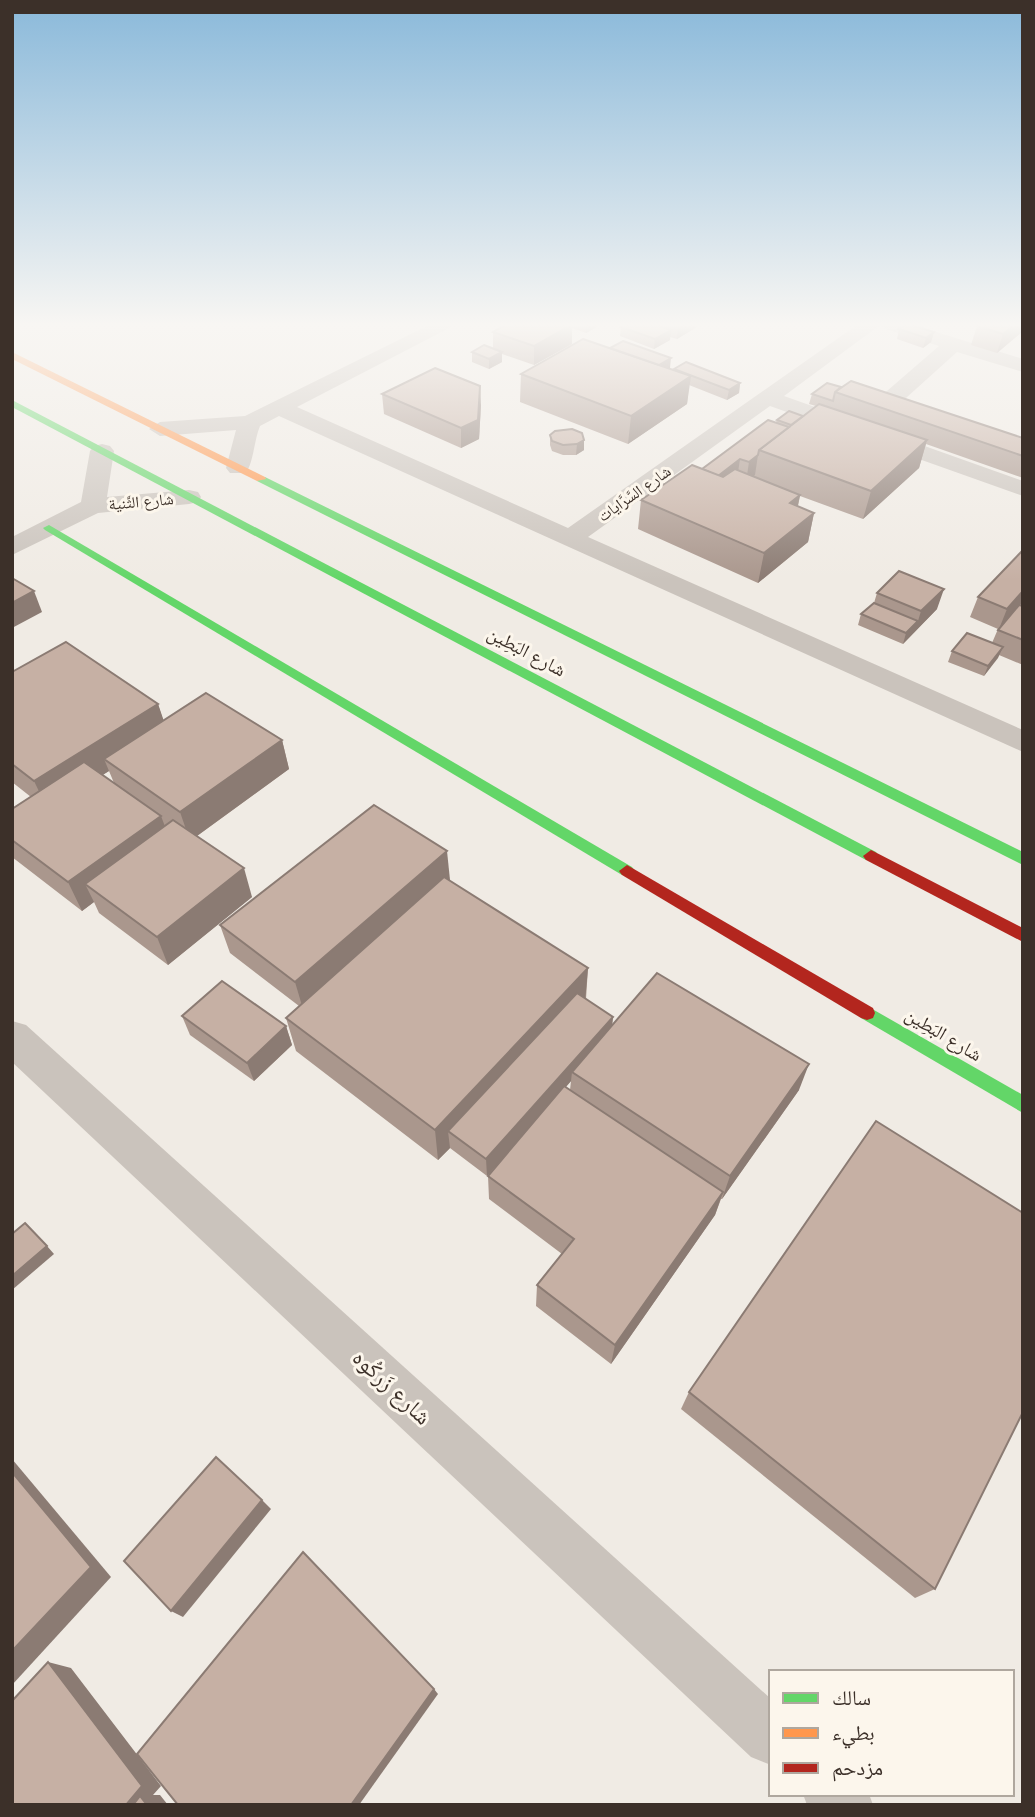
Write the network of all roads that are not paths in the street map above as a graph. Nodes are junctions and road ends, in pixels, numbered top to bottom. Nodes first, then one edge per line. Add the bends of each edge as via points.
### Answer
1 (25, 410) edge
2 (122, 410) edge
3 (276, 410) edge
4 (284, 410) edge
5 (751, 410) edge
6 (801, 410) edge
7 (250, 422) junction
8 (160, 429) junction
9 (102, 451) junction
10 (238, 468) junction
11 (1023, 489) edge
12 (189, 497) junction
13 (93, 506) junction
14 (49, 528) junction
15 (570, 538) junction
16 (12, 547) edge
17 (1023, 742) edge
18 (1023, 859) edge
19 (1023, 936) edge
20 (12, 1037) edge
21 (1023, 1105) edge
22 (769, 1735) edge

1 - 9 main road, شارع البَطِين
2 - 8 main road, شارع البَطِين
3 - 7 street
4 - 15 street
5 - 15 street, شارع السَّرَّايات
6 - 11 street
7 - 8 street
7 - 10 street
8 - 10 main road, شارع البَطِين
9 - 12 main road, شارع البَطِين
9 - 13 street, شارع الثَّنية
10 - 18 main road, شارع البَطِين
12 - 13 street, شارع الثَّنية
12 - 19 main road, شارع البَطِين
13 - 14 street, شارع الثَّنية
14 - 16 street, شارع الثَّنية
14 - 21 main road, شارع البَطِين
15 - 17 street
20 - 22 street, شارع زَركُوه

